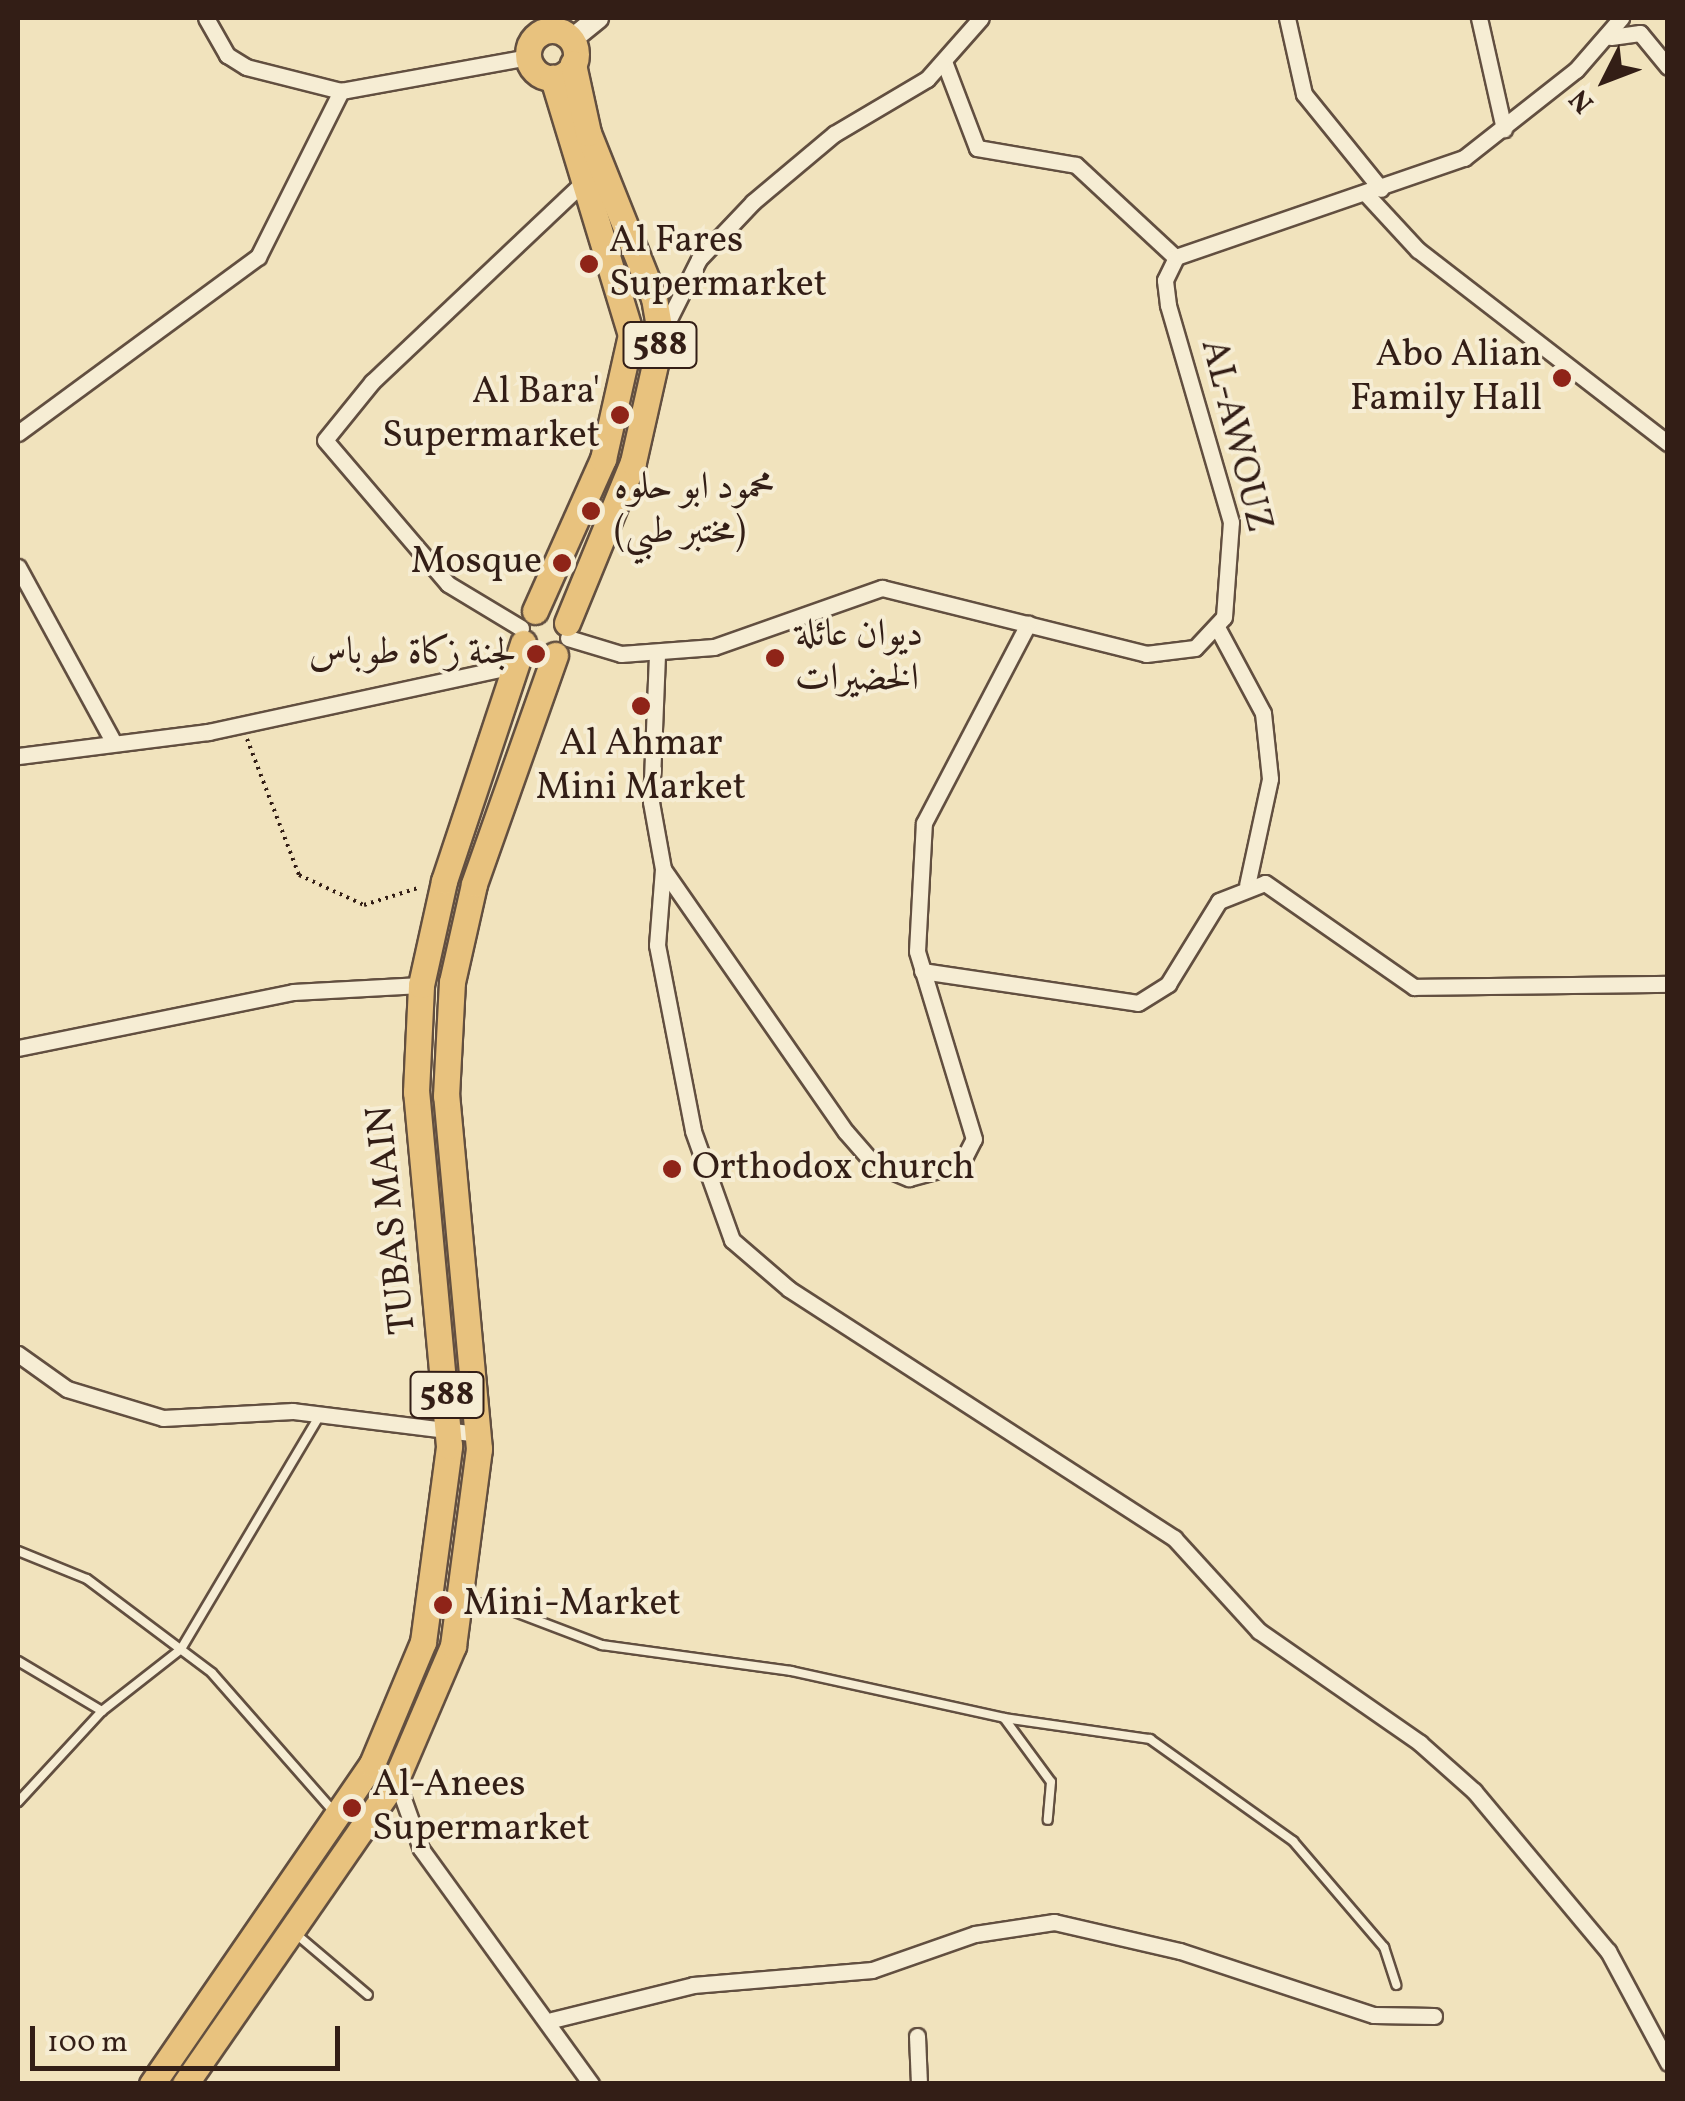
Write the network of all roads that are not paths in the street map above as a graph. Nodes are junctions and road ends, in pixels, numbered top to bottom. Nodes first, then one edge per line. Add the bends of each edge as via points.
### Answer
1 (206, 18) edge
2 (598, 18) edge
3 (981, 18) edge
4 (1287, 18) edge
5 (1479, 18) edge
6 (1621, 18) edge
7 (536, 25) edge
8 (1611, 37) junction
9 (528, 57) junction
10 (566, 61) junction
11 (944, 64) junction
12 (1668, 67) edge
13 (341, 91) junction
14 (1504, 129) junction
15 (580, 185) junction
16 (1374, 192) junction
17 (1175, 257) junction
18 (661, 338) junction
19 (18, 433) edge
20 (1668, 443) edge
21 (18, 567) edge
22 (1028, 624) junction
23 (1218, 629) junction
24 (524, 637) junction
25 (563, 639) junction
26 (657, 655) junction
27 (114, 742) junction
28 (18, 756) edge
29 (662, 869) junction
30 (1247, 885) junction
31 (922, 971) junction
32 (1668, 984) edge
33 (421, 986) junction
34 (18, 1048) edge
35 (18, 1354) edge
36 (320, 1416) junction
37 (448, 1430) junction
38 (478, 1434) junction
39 (18, 1550) edge
40 (463, 1602) junction
41 (181, 1650) junction
42 (18, 1661) edge
43 (102, 1712) junction
44 (1004, 1718) junction
45 (372, 1764) junction
46 (396, 1779) junction
47 (18, 1802) edge
48 (338, 1817) junction
49 (1048, 1820) dead end
50 (293, 1931) junction
51 (1396, 1985) dead end
52 (368, 1995) dead end
53 (1434, 2016) dead end
54 (552, 2020) junction
55 (917, 2036) dead end
56 (1668, 2063) edge
57 (152, 2084) edge
58 (185, 2084) edge
59 (590, 2084) edge
60 (918, 2084) edge

1 - 13 street via 220,47 246,68
2 - 10 street
3 - 11 street
4 - 16 street via 1304,94
5 - 14 street
6 - 8 street
7 - 9 main road
7 - 10 main road
8 - 12 street via 1640,33
8 - 14 street
9 - 10 main road
9 - 13 street
10 - 15 main road, TUBAS MAIN / 588
10 - 18 main road, TUBAS MAIN / 588 via 654,298
11 - 17 street via 976,148 1076,165
11 - 18 street via 834,134 754,202 699,259
13 - 19 street via 258,258
14 - 16 street via 1464,158
15 - 24 main road, TUBAS MAIN / 588 via 624,295 628,376 603,459
15 - 24 street via 372,382 326,440 448,584
16 - 17 street via 1210,238
16 - 20 street via 1418,250
17 - 23 street, AL-AWOUZ via 1165,280 1168,305 1231,522 1232,578
18 - 25 main road, TUBAS MAIN / 588 via 633,462
21 - 27 street
22 - 23 street via 1162,656 1196,648
22 - 26 street via 882,588 839,597 756,638
22 - 31 street via 924,823
23 - 30 street via 1263,713 1270,779
24 - 25 main road
24 - 25 main road
24 - 27 street via 241,726
24 - 33 main road, TUBAS MAIN / 588 via 444,881
25 - 26 street
25 - 38 main road, TUBAS MAIN / 588 via 474,884 450,997 447,1113
26 - 29 street via 651,802
27 - 28 street
29 - 31 street via 846,1132 874,1163 908,1178 961,1164 974,1140
29 - 56 street via 660,964 693,1131 732,1240 789,1288 1195,1553 1259,1630 1420,1742 1474,1791 1608,1951
30 - 31 street via 1219,902 1168,984 1138,1003
30 - 32 street via 1291,894 1386,976 1414,987
33 - 34 street via 293,992
33 - 37 main road, TUBAS MAIN / 588 via 416,1092
35 - 36 street via 68,1389 163,1418
36 - 37 street
36 - 41 lane
37 - 38 street
37 - 45 main road, TUBAS MAIN / 588 via 433,1598 407,1690
38 - 40 main road, TUBAS MAIN / 588
39 - 41 lane via 87,1579
40 - 44 lane via 494,1604 602,1646 792,1670
40 - 46 main road, TUBAS MAIN / 588 via 438,1694
41 - 43 lane
41 - 48 lane via 212,1672
42 - 43 lane
43 - 47 lane
44 - 49 lane via 1051,1782
44 - 51 lane via 1150,1739 1218,1780 1348,1897 1384,1947
45 - 46 street
45 - 48 main road, TUBAS MAIN / 588
46 - 50 main road, TUBAS MAIN / 588
46 - 54 street via 420,1850
48 - 57 main road, TUBAS MAIN / 588
50 - 52 lane
50 - 58 main road, TUBAS MAIN / 588
53 - 54 street via 1355,2010 1180,1951 1054,1922 976,1934 872,1970 693,1985
54 - 59 street
55 - 60 street

